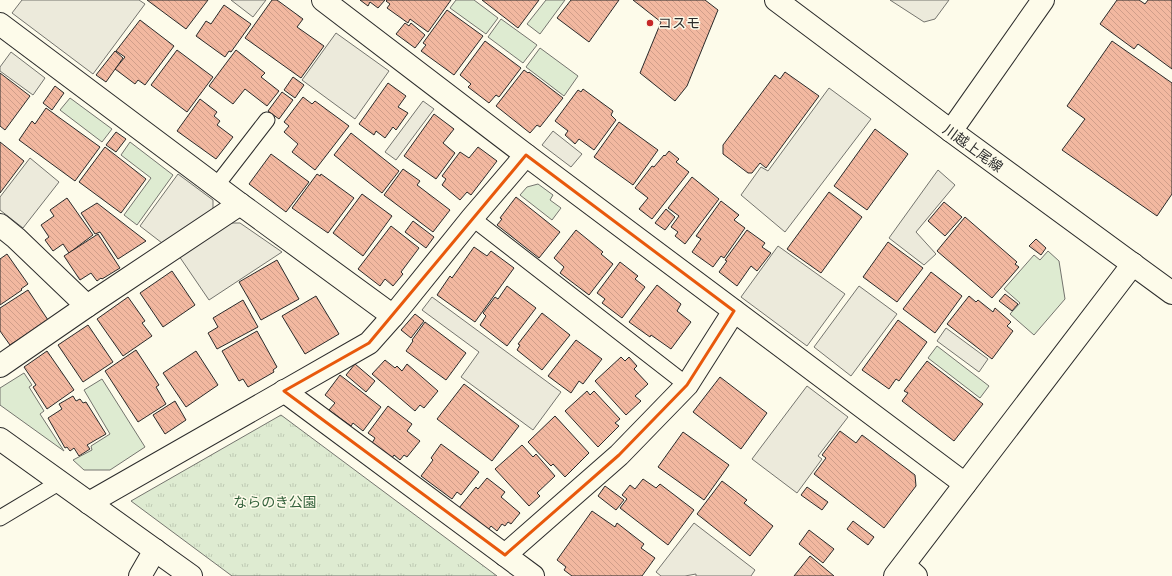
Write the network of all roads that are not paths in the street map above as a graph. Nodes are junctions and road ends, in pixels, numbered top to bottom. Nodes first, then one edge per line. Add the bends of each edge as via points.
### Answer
1 (323, 0) edge
2 (776, 0) edge
3 (1043, 0) edge
4 (0, 24) edge
5 (267, 120) dead end
6 (951, 131) junction
7 (526, 155) junction
8 (216, 186) junction
9 (240, 204) junction
10 (472, 218) junction
11 (0, 225) edge
12 (1133, 264) junction
13 (1172, 293) edge
14 (87, 306) junction
15 (734, 310) junction
16 (393, 316) junction
17 (0, 366) edge
18 (687, 385) junction
19 (284, 391) junction
20 (0, 439) edge
21 (60, 482) junction
22 (965, 484) junction
23 (89, 503) junction
24 (0, 518) edge
25 (155, 550) junction
26 (505, 555) junction
27 (905, 572) edge
28 (140, 576) edge
29 (191, 576) edge
30 (534, 576) edge

1 - 7 street
2 - 6 street, 川越上尾線
3 - 6 street
4 - 8 street
5 - 8 lane
6 - 12 street, 川越上尾線
7 - 10 street
7 - 15 street
8 - 9 street
9 - 14 street
9 - 16 street
10 - 16 street
10 - 18 lane
11 - 14 street
12 - 13 street, 川越上尾線
12 - 22 street
14 - 17 street
15 - 18 street
15 - 22 street
16 - 19 street via 369,342
18 - 26 street via 619,455
19 - 23 street
19 - 26 street
20 - 21 street
21 - 23 street
21 - 24 lane
22 - 27 street
23 - 25 street
25 - 28 street
25 - 29 street
26 - 30 street

